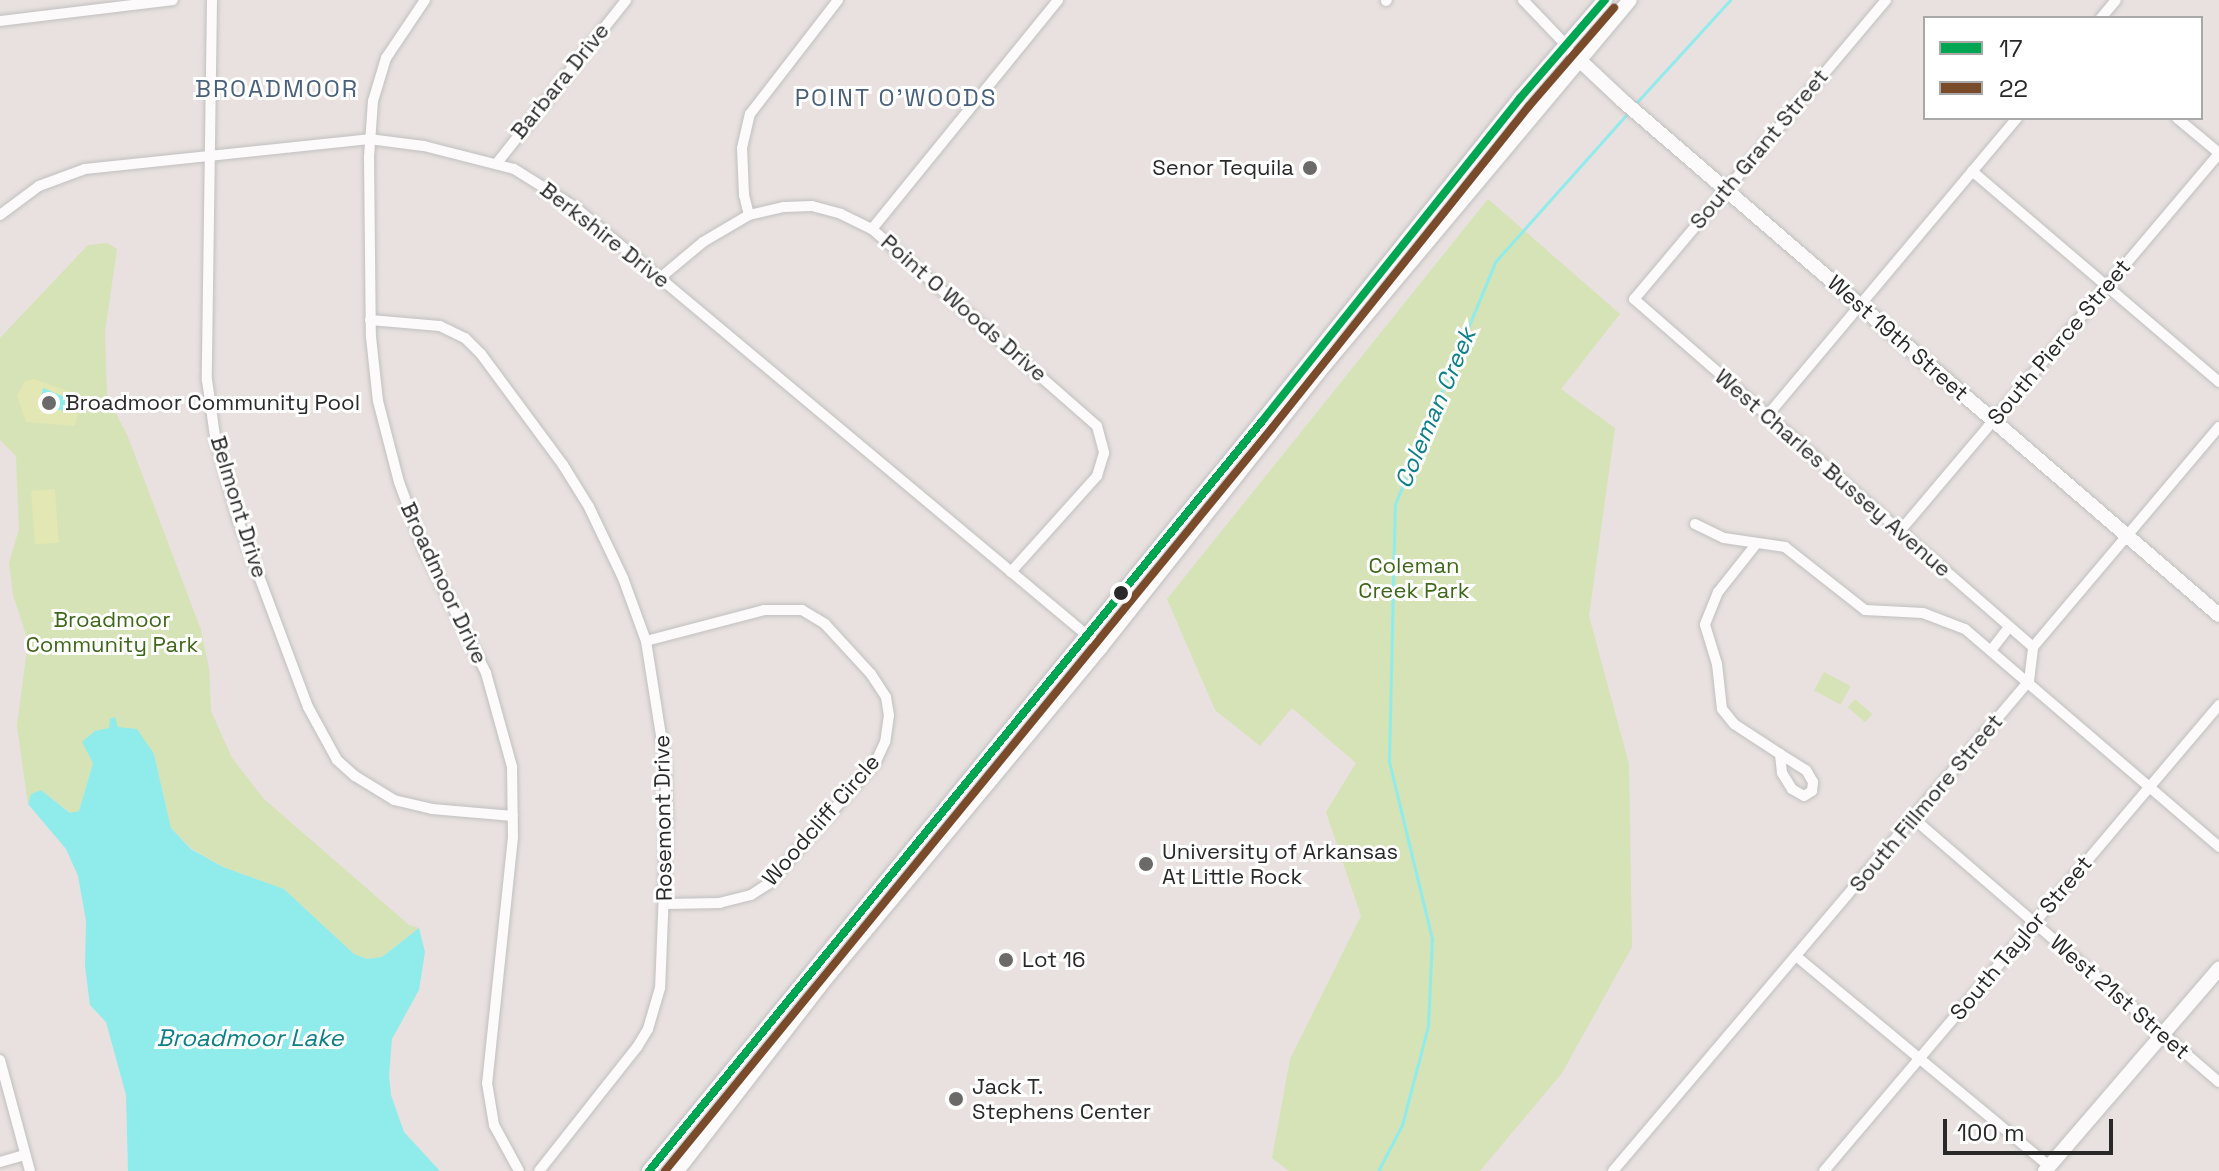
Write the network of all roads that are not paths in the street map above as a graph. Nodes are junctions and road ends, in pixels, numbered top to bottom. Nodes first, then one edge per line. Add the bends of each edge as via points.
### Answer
1 (173, 0) edge
2 (212, 0) edge
3 (425, 0) edge
4 (626, 0) edge
5 (838, 0) edge
6 (1058, 0) edge
7 (1523, 0) edge
8 (1605, 0) edge
9 (1630, 0) edge
10 (1886, 0) edge
11 (2116, 0) edge
12 (2103, 16) edge
13 (0, 21) edge
14 (1566, 45) junction
15 (1578, 60) junction
16 (2015, 120) edge
17 (2179, 120) edge
18 (369, 139) junction
19 (2219, 153) edge
20 (212, 154) junction
21 (497, 163) junction
22 (1972, 171) junction
23 (1725, 188) junction
24 (0, 215) edge
25 (749, 215) junction
26 (872, 229) junction
27 (660, 278) junction
28 (2107, 286) junction
29 (1634, 299) joint
30 (1861, 306) junction
31 (370, 320) junction
32 (2219, 382) edge
33 (1767, 416) junction
34 (1994, 421) junction
35 (2219, 427) edge
36 (1695, 524) dead end
37 (1900, 531) junction
38 (2127, 536) junction
39 (1757, 543) junction
40 (1011, 572) junction
41 (2219, 615) edge
42 (2009, 627) junction
43 (1085, 636) junction
44 (646, 641) junction
45 (1101, 647) junction
46 (2033, 647) junction
47 (1992, 649) junction
48 (2029, 681) junction
49 (2219, 705) edge
50 (1780, 754) dead end
51 (2150, 787) junction
52 (513, 816) junction
53 (1913, 818) junction
54 (2219, 847) edge
55 (665, 904) junction
56 (2035, 923) junction
57 (1796, 956) junction
58 (2219, 969) edge
59 (2164, 1034) junction
60 (0, 1060) edge
61 (1918, 1060) junction
62 (2219, 1082) edge
63 (24, 1155) junction
64 (0, 1162) edge
65 (2050, 1169) edge
66 (30, 1171) edge
67 (519, 1171) edge
68 (539, 1171) edge
69 (649, 1171) edge
70 (677, 1171) edge
71 (1613, 1171) edge
72 (1824, 1171) edge

1 - 13 street
2 - 20 street, Belmont Drive
3 - 18 street, Broadmoor Drive via 382,70
4 - 21 street, Barbara Drive
5 - 25 street via 750,114 742,148
6 - 26 street
7 - 14 street
8 - 14 main road
9 - 15 main road
10 - 23 street, South Grant Street
11 - 12 street
14 - 15 main road, West 19th Street
14 - 43 main road
15 - 23 main road, West 19th Street
15 - 45 main road via 1327,361
16 - 22 street
17 - 19 street
18 - 20 street, Berkshire Drive
18 - 21 street, Berkshire Drive
18 - 31 street, Broadmoor Drive
19 - 28 street, South Pierce Street
20 - 24 street, Berkshire Drive via 85,169 39,186
20 - 52 street, Belmont Drive via 207,380 215,436 238,520 316,726 337,760 394,800
21 - 27 street, Berkshire Drive via 561,196
22 - 28 street
22 - 30 street
23 - 29 street, South Grant Street
23 - 30 main road, West 19th Street
25 - 26 street, Point O Woods Drive via 812,206
25 - 27 street, Point O Woods Drive via 703,242
26 - 40 street, Point O Woods Drive via 1097,426 1104,453 1097,476
27 - 40 street, Berkshire Drive
28 - 32 street
28 - 34 street, South Pierce Street
29 - 33 street, West Charles Bussey Avenue
30 - 33 street
30 - 34 main road, West 19th Street
31 - 44 street, Rosemont Drive via 440,326 465,338 481,354 589,507
31 - 52 street, Broadmoor Drive via 378,401 399,482 424,550 473,643 497,704 512,767
33 - 37 street, West Charles Bussey Avenue
34 - 37 street, South Pierce Street
34 - 38 main road, West 19th Street
35 - 38 street
36 - 39 street via 1724,538
37 - 42 street, West Charles Bussey Avenue
38 - 41 main road, West 19th Street
38 - 46 street
39 - 47 street via 1788,548 1865,610 1939,617
39 - 50 street via 1722,584 1705,625 1717,664 1722,709 1734,724
40 - 43 street, Berkshire Drive
42 - 46 street, West Charles Bussey Avenue
42 - 47 street
43 - 45 street, Berkshire Drive
43 - 69 main road
44 - 55 street, Rosemont Drive via 665,761
44 - 55 street, Woodcliff Circle via 764,610 802,610 825,624 871,674 886,697 889,715 875,763 768,884 720,903
45 - 70 main road via 823,982
46 - 48 street
47 - 48 street
48 - 51 street
48 - 53 street, South Fillmore Street
49 - 51 street, South Taylor Street
51 - 54 street
51 - 56 street, South Taylor Street
52 - 67 street, Broadmoor Drive via 487,1083 494,1125
53 - 56 street, West 21st Street
53 - 57 street, South Fillmore Street
55 - 68 street, Rosemont Drive via 660,988 648,1029
56 - 59 street, West 21st Street
56 - 61 street, South Taylor Street
57 - 61 street
57 - 71 street, South Fillmore Street
58 - 59 main road
59 - 62 street, West 21st Street
59 - 65 main road
60 - 63 street
61 - 65 street
61 - 72 street, South Taylor Street
63 - 64 street
63 - 66 street

